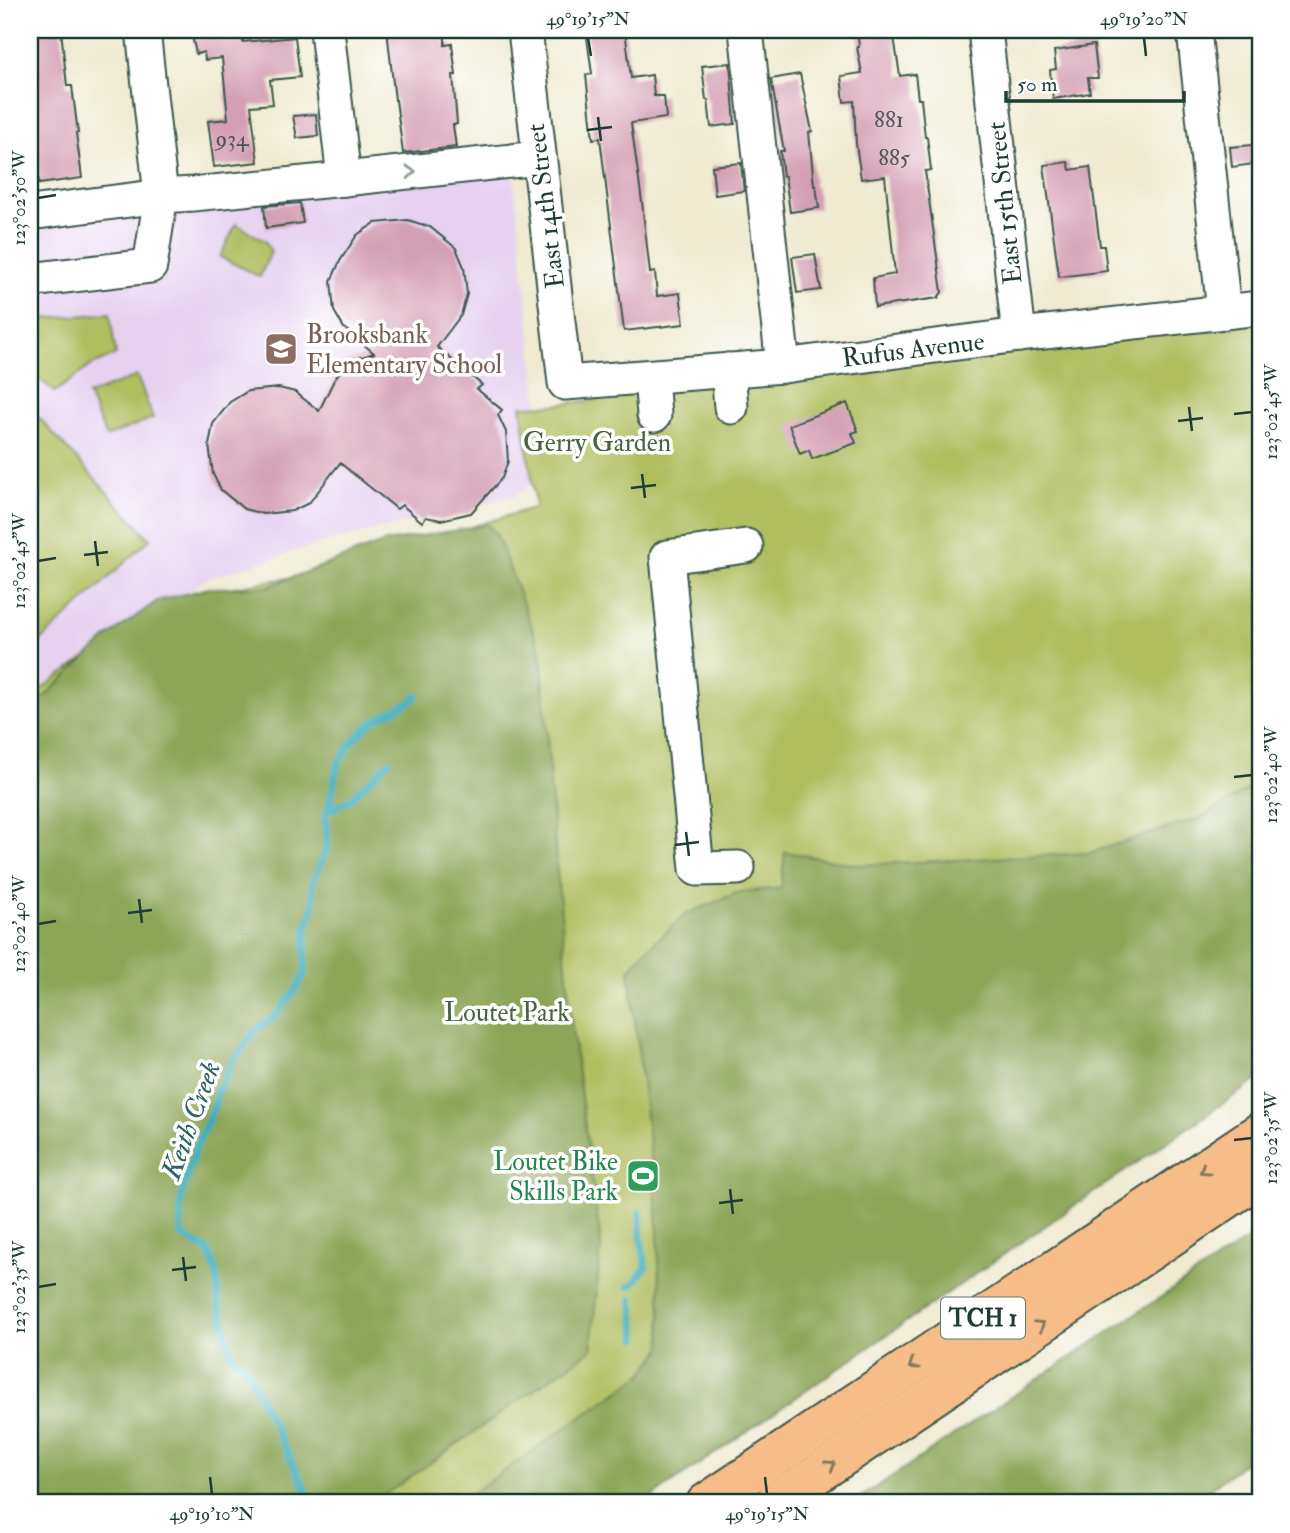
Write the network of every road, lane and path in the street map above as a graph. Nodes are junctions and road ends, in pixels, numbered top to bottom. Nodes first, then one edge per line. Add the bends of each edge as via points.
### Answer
1 (143, 30) edge
2 (327, 30) edge
3 (525, 30) edge
4 (746, 30) edge
5 (985, 30) edge
6 (1194, 30) edge
7 (539, 158) junction
8 (344, 179) junction
9 (161, 196) junction
10 (30, 213) edge
11 (30, 280) edge
12 (1260, 308) edge
13 (1224, 312) junction
14 (1019, 335) junction
15 (783, 366) junction
16 (728, 370) junction
17 (651, 377) junction
18 (565, 383) joint
19 (732, 407) dead end
20 (654, 415) dead end
21 (746, 546) dead end
22 (738, 868) dead end
23 (1260, 1132) edge
24 (1260, 1177) edge
25 (706, 1503) edge
26 (774, 1503) edge

1 - 9 street
2 - 8 street
3 - 7 street, East 14th Street
4 - 15 street
5 - 14 street, East 15th Street
6 - 13 street
8 -> 7 street
7 - 18 street, East 14th Street
8 - 9 street
9 - 10 street
9 - 11 street via 150,267
12 - 13 street, Rufus Avenue
13 - 14 street, Rufus Avenue
14 - 15 street, Rufus Avenue
15 - 16 street, Rufus Avenue
16 - 17 street, Rufus Avenue
16 - 19 street
17 - 18 street, Rufus Avenue
17 - 20 street
21 - 22 street via 667,557 697,869
23 -> 25 highway, TCH 1
26 -> 24 highway, TCH 1

